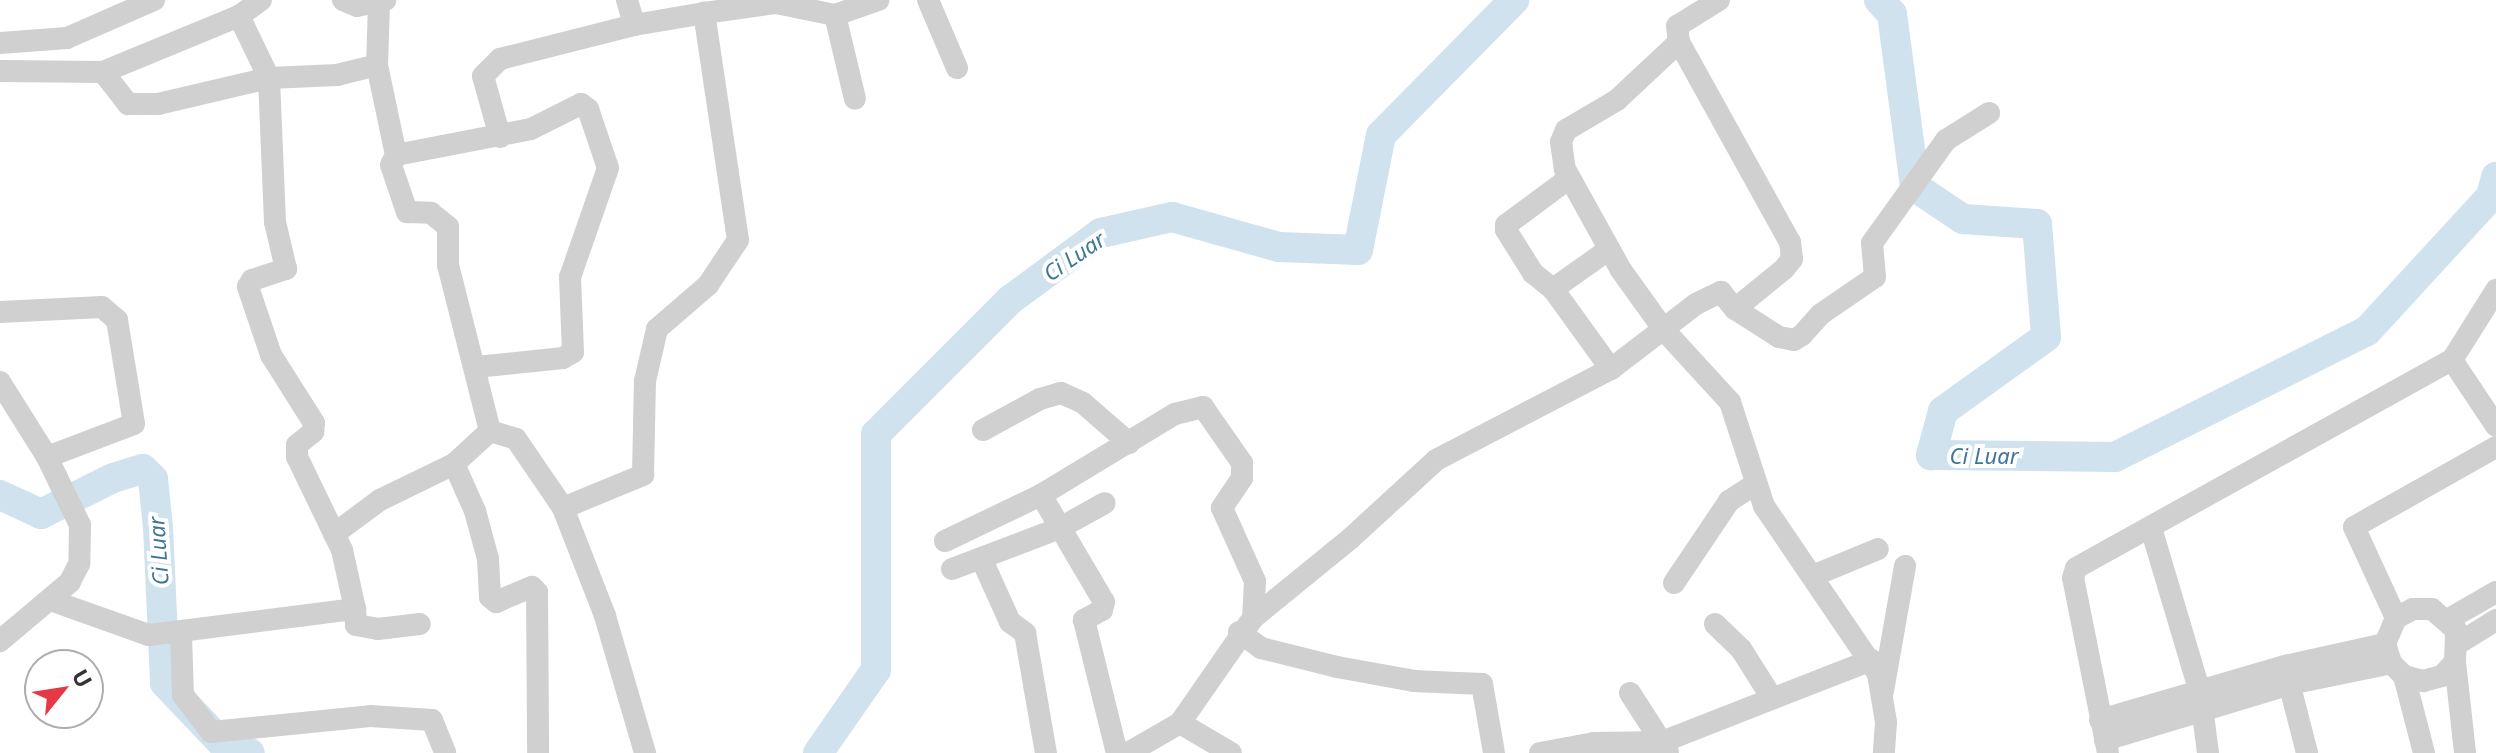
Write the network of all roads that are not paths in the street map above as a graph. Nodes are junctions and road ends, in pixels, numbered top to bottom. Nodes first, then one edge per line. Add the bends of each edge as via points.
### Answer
1 (154, 0) edge
2 (261, 0) edge
3 (343, 0) edge
4 (627, 0) edge
5 (878, 0) edge
6 (928, 0) edge
7 (1719, 0) edge
8 (382, 1) edge
9 (751, 3) edge
10 (782, 4) edge
11 (704, 13) junction
12 (835, 15) junction
13 (239, 16) junction
14 (634, 25) junction
15 (1679, 42) junction
16 (7, 44) edge
17 (377, 65) junction
18 (957, 68) dead end
19 (10, 72) edge
20 (103, 72) junction
21 (269, 78) junction
22 (855, 99) dead end
23 (1989, 113) dead end
24 (500, 137) junction
25 (396, 155) junction
26 (1568, 179) junction
27 (1608, 250) junction
28 (1553, 289) junction
29 (2496, 290) edge
30 (1735, 309) junction
31 (0, 312) edge
32 (1664, 330) junction
33 (2452, 360) junction
34 (476, 367) junction
35 (1611, 369) junction
36 (0, 382) edge
37 (2496, 426) edge
38 (983, 430) dead end
39 (490, 431) junction
40 (1129, 443) junction
41 (2496, 447) edge
42 (47, 457) junction
43 (454, 464) junction
44 (1754, 485) junction
45 (1041, 495) junction
46 (1105, 503) dead end
47 (563, 508) junction
48 (1060, 528) junction
49 (2151, 528) junction
50 (334, 534) junction
51 (945, 541) dead end
52 (1878, 549) dead end
53 (982, 560) junction
54 (1905, 566) dead end
55 (952, 569) dead end
56 (1815, 575) junction
57 (1674, 583) dead end
58 (2496, 592) edge
59 (50, 600) junction
60 (355, 609) junction
61 (2396, 618) junction
62 (2449, 619) junction
63 (2496, 620) edge
64 (420, 624) dead end
65 (1715, 624) dead end
66 (1246, 625) junction
67 (165, 635) junction
68 (0, 641) edge
69 (2457, 652) junction
70 (1871, 660) junction
71 (2393, 661) junction
72 (2287, 675) junction
73 (1630, 693) dead end
74 (1882, 696) junction
75 (1772, 698) junction
76 (2200, 702) junction
77 (1180, 723) junction
78 (2104, 738) edge
79 (1666, 748) edge
80 (445, 753) edge
81 (538, 753) edge
82 (645, 753) edge
83 (1046, 753) edge
84 (1117, 753) edge
85 (1128, 753) edge
86 (1231, 753) edge
87 (1494, 753) edge
88 (1540, 753) edge
89 (1884, 753) edge
90 (2208, 753) edge
91 (2307, 753) edge
92 (2424, 753) edge
93 (2465, 753) edge

1 - 16 street via 67,38
2 - 13 street
3 - 8 street via 357,6
4 - 14 street
5 - 12 street
6 - 18 street
7 - 15 street via 1677,26
8 - 17 street
9 - 10 street
9 - 11 street
10 - 12 street
11 - 14 street
11 - 47 street via 738,240 708,285 657,329 645,381 643,475
12 - 22 street
13 - 20 street
13 - 21 street
14 - 24 street via 489,65 483,76
15 - 26 street via 1617,100 1566,130 1561,142
15 - 30 street via 1790,242 1792,259
16 - 19 street
17 - 21 street via 337,75
17 - 25 street
19 - 20 street
20 - 21 street via 128,104 158,104
21 - 50 street via 275,222 286,269 252,280 248,287 271,355 314,423 313,432 297,445 297,457
23 - 30 street via 1951,135 1872,243 1875,277 1794,340 1779,337
24 - 25 street
24 - 34 street via 541,125 581,104 608,168 570,277 573,352 563,358
25 - 34 street via 391,165 407,212 441,216 448,227 448,265
26 - 27 street
26 - 28 street via 1505,227 1533,273
27 - 28 street
27 - 32 street
28 - 35 street
29 - 33 street
30 - 32 street via 1721,292
31 - 42 street via 102,307 117,320 134,424
32 - 35 street
32 - 44 street via 1730,402
33 - 37 street
33 - 49 street
34 - 39 street
35 - 66 street via 1419,471 1351,538
36 - 42 street
38 - 40 street via 1061,393 1083,403
39 - 43 street
39 - 47 street via 516,439
40 - 45 street
40 - 66 street via 1195,406 1209,412 1244,470 1222,508 1255,581
41 - 61 street via 2354,527
42 - 59 street via 80,525 79,564
43 - 50 street via 402,487
43 - 81 street via 488,559 490,597 496,602 532,587 537,592
44 - 56 street
44 - 57 street via 1729,501
45 - 48 street
45 - 51 street
46 - 48 street
47 - 82 street via 605,616
48 - 53 street
48 - 84 street via 1104,602 1102,610 1084,620
49 - 76 street
49 - 78 street via 2086,562 2073,578
50 - 60 street via 350,571
52 - 56 street
53 - 55 street
53 - 83 street via 1010,622 1025,633
54 - 74 street
56 - 70 street
58 - 62 street
59 - 67 street
59 - 68 street
60 - 64 street via 356,625 378,629
60 - 67 street
61 - 62 street via 2413,609 2432,609
61 - 71 street
62 - 69 street
63 - 69 street
65 - 75 street via 1741,649
66 - 77 street
66 - 87 street via 1261,648 1414,681 1482,684
67 - 80 street via 183,695 211,732 370,716 432,720
69 - 71 street via 2432,678
69 - 93 street
70 - 74 street
70 - 75 street
71 - 72 street
71 - 92 street
72 - 76 street
72 - 91 street
73 - 79 street
74 - 89 street
75 - 79 street
76 - 78 street
76 - 90 street
77 - 85 street
77 - 86 street
79 - 88 street via 1594,743

